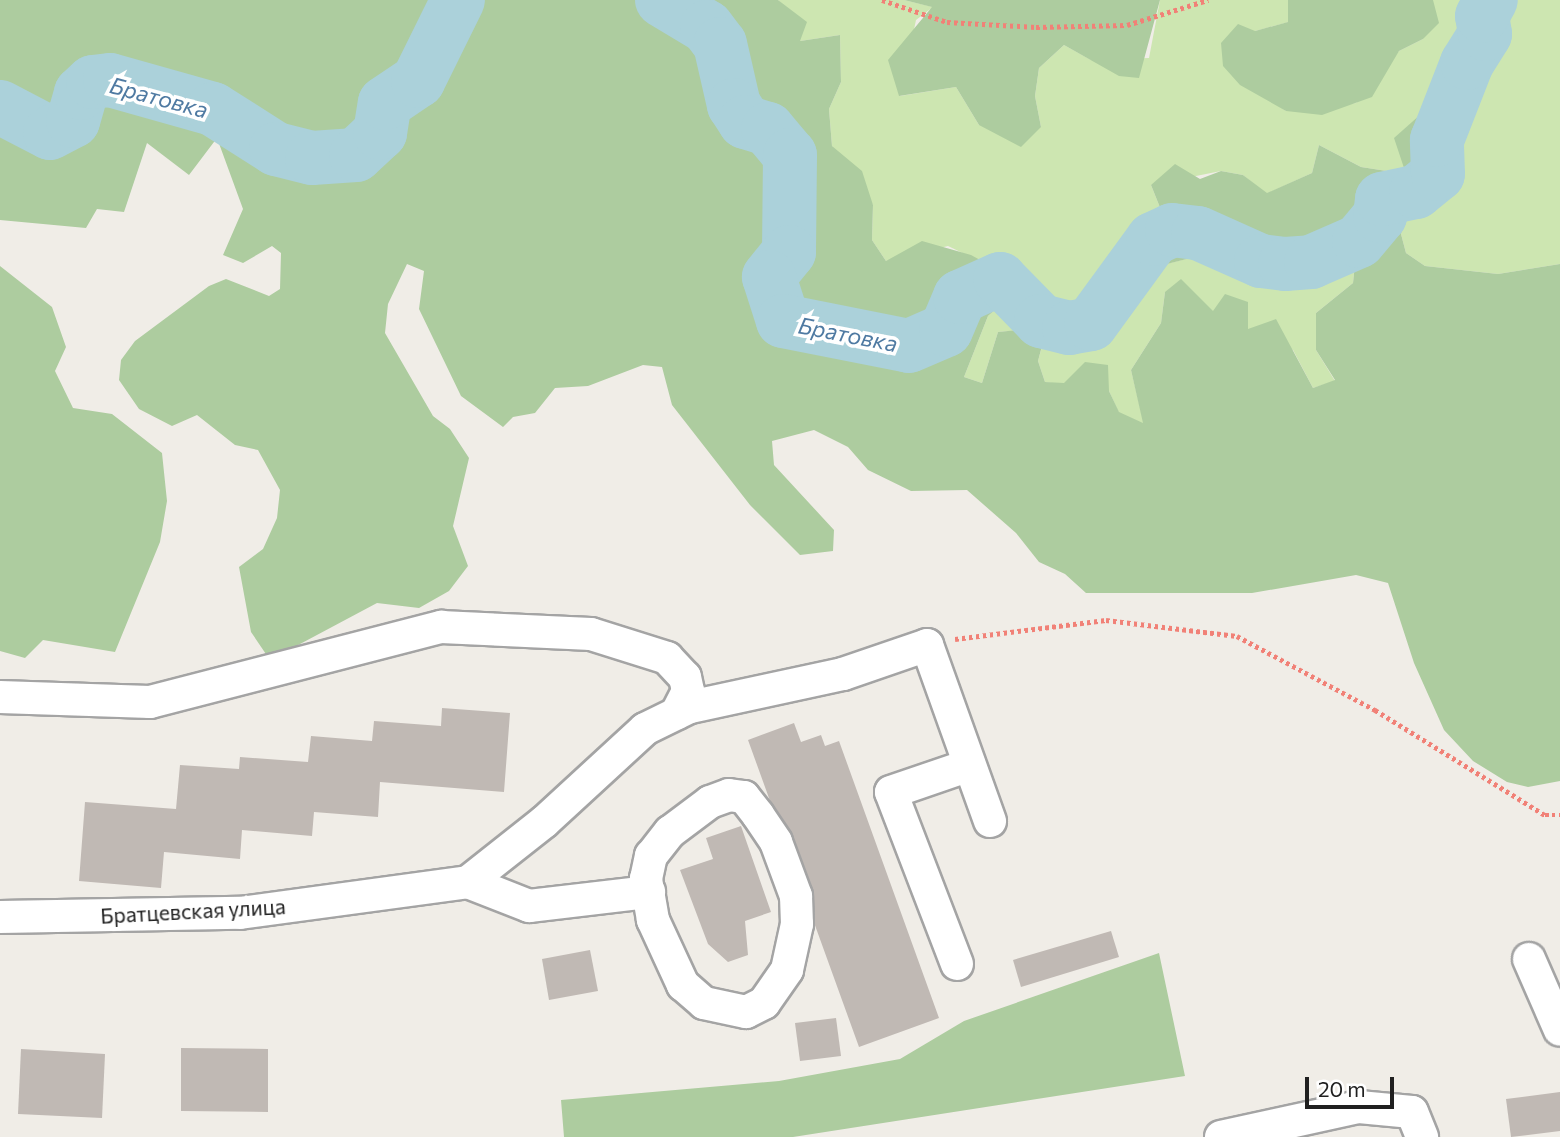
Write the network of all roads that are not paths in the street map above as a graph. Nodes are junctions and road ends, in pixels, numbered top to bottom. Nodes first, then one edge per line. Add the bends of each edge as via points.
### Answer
1 (0, 697) edge
2 (677, 713) junction
3 (970, 765) junction
4 (990, 821) dead end
5 (468, 881) junction
6 (649, 892) junction
7 (0, 917) edge
8 (1529, 959) dead end
9 (957, 964) dead end
10 (1560, 1030) edge
11 (1221, 1137) edge
12 (1422, 1137) edge

1 - 2 street via 150,702 441,627 591,634 667,658 685,677 688,691
2 - 3 street via 843,674 927,645
2 - 5 street via 645,729 544,822
3 - 4 street
3 - 9 street via 891,792
5 - 6 street via 529,906
5 - 7 street, Братцевская улица via 240,913
6 - 6 street via 653,920 684,985 704,1003 727,1011 746,1012 764,1003 787,970 797,924 796,896 776,842 744,797 710,802 670,832 652,856
8 - 10 street
11 - 12 street via 1359,1107 1412,1112

